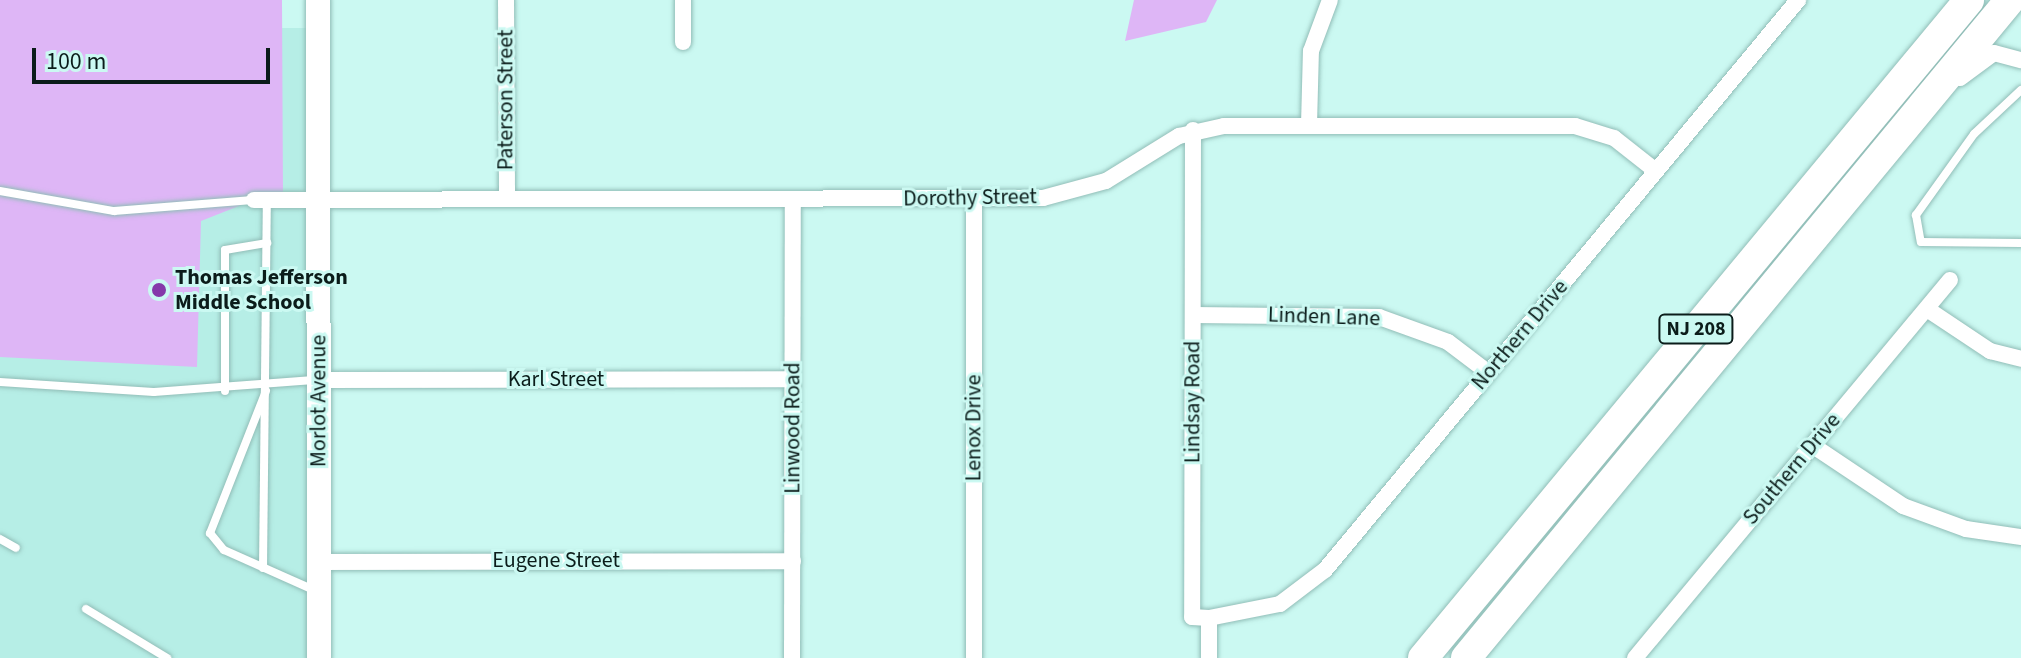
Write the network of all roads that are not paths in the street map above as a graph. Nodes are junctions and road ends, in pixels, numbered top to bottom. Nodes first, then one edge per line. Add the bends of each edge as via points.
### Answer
1 (318, 0) edge
2 (506, 0) edge
3 (683, 0) edge
4 (1330, 0) edge
5 (1798, 0) edge
6 (1969, 0) edge
7 (2010, 0) edge
8 (683, 42) dead end
9 (2021, 60) edge
10 (2021, 90) edge
11 (1917, 111) junction
12 (1309, 125) junction
13 (1193, 130) junction
14 (1656, 171) junction
15 (0, 191) edge
16 (507, 199) junction
17 (793, 199) junction
18 (974, 199) junction
19 (261, 200) junction
20 (318, 200) junction
21 (267, 243) junction
22 (2021, 243) edge
23 (1950, 280) dead end
24 (1927, 309) junction
25 (1193, 315) junction
26 (2021, 359) edge
27 (1489, 373) junction
28 (792, 379) junction
29 (319, 380) junction
30 (0, 382) edge
31 (268, 386) junction
32 (225, 391) junction
33 (1812, 445) junction
34 (2021, 537) edge
35 (0, 539) edge
36 (16, 548) dead end
37 (793, 561) junction
38 (320, 562) junction
39 (263, 568) junction
40 (320, 592) junction
41 (86, 609) dead end
42 (1209, 618) junction
43 (167, 658) edge
44 (319, 658) edge
45 (792, 658) edge
46 (974, 658) edge
47 (1209, 658) edge
48 (1423, 658) edge
49 (1466, 658) edge
50 (1635, 658) edge

1 - 20 street, Morlot Avenue
2 - 16 street, Paterson Street
3 - 8 street
4 - 12 street via 1311,51
5 - 14 street, Northern Drive
6 - 48 highway, NJ 208
7 - 11 highway, NJ 208
9 - 11 street via 1994,53
10 - 22 lane via 1974,134 1916,215 1921,242
11 - 49 highway, NJ 208
12 - 13 street, Dorothy Street
12 - 14 street, Dorothy Street via 1575,126 1614,138
13 - 18 street, Dorothy Street via 1085,189
13 - 25 street, Lindsay Road
14 - 27 street, Northern Drive
15 - 19 lane via 114,211
16 - 17 street, Dorothy Street
16 - 20 street, Dorothy Street
17 - 18 street, Dorothy Street
17 - 28 street, Linwood Road
18 - 46 street, Lenox Drive
19 - 20 street, Dorothy Street
19 - 21 lane
20 - 29 street, Morlot Avenue
21 - 31 lane
21 - 32 lane via 225,250
23 - 24 street, Southern Drive
24 - 26 street via 1990,351
24 - 33 street, Southern Drive
25 - 27 street, Linden Lane via 1379,317 1448,342
25 - 42 street, Lindsay Road via 1192,617
27 - 42 street, Northern Drive via 1311,584 1261,612
28 - 29 street, Karl Street
28 - 37 street, Linwood Road
29 - 31 lane
29 - 38 street, Morlot Avenue
30 - 32 lane
31 - 32 lane
31 - 39 lane
31 - 39 lane via 210,527 218,545
33 - 34 street via 1903,506 1966,529
33 - 50 street, Southern Drive
35 - 36 lane
37 - 38 street, Eugene Street
37 - 45 street, Linwood Road
38 - 40 street, Morlot Avenue
39 - 40 lane
40 - 44 street, Morlot Avenue
41 - 43 lane
42 - 47 street

